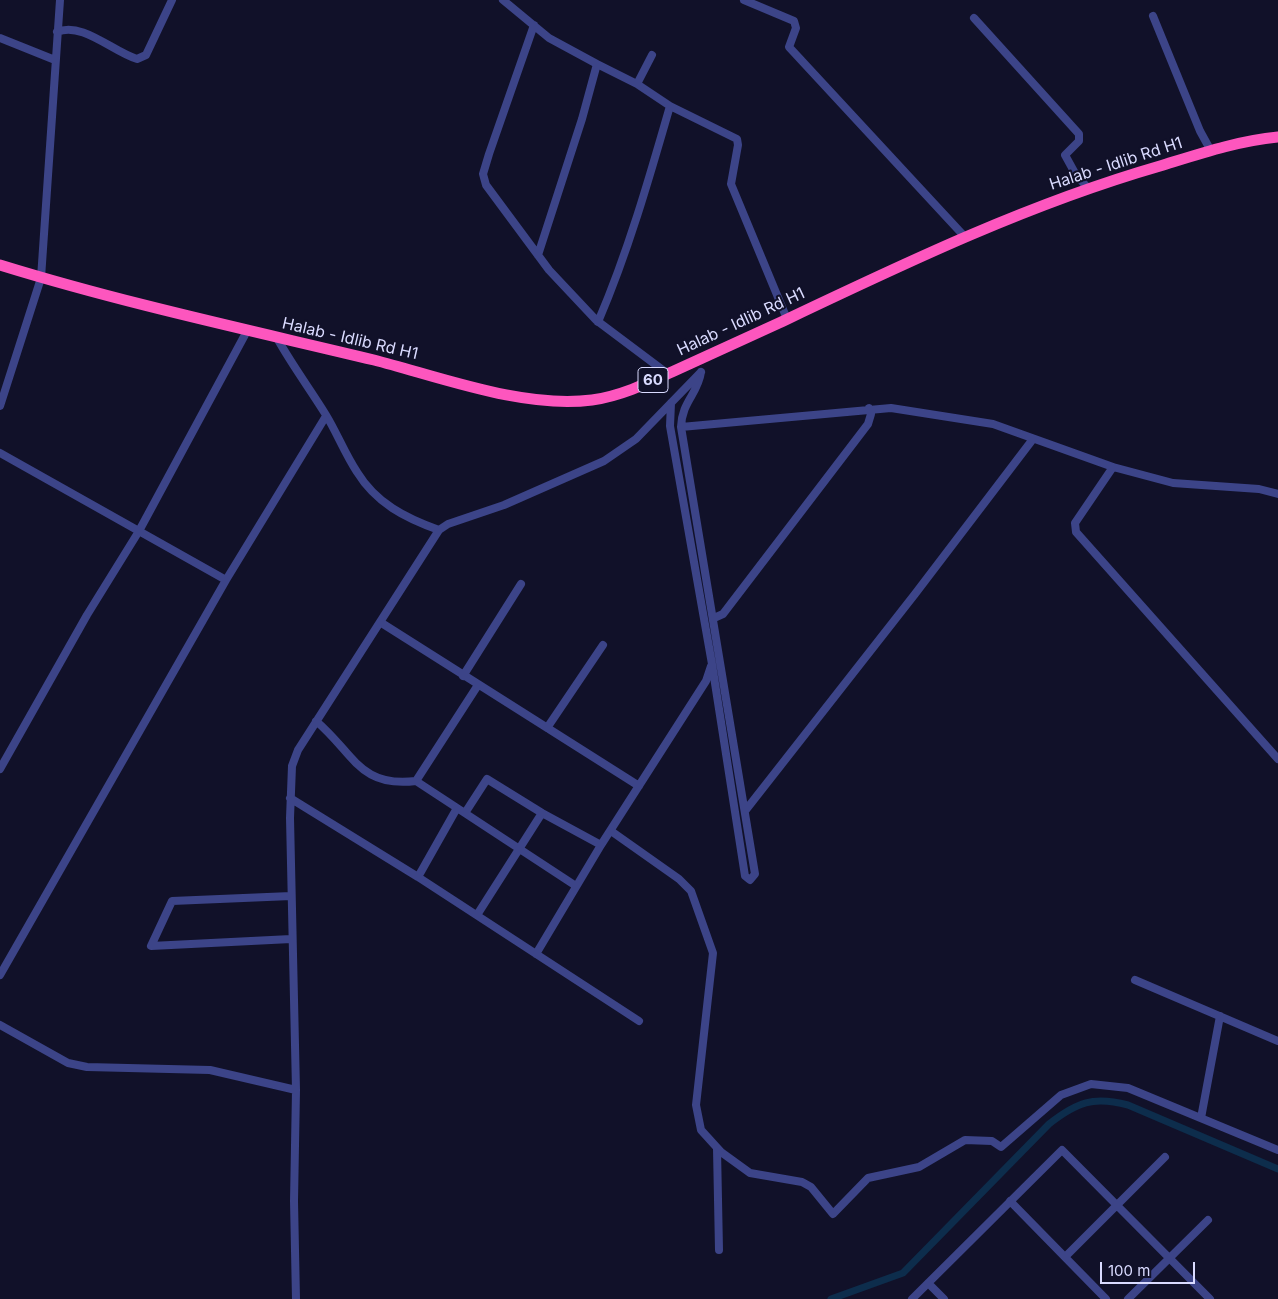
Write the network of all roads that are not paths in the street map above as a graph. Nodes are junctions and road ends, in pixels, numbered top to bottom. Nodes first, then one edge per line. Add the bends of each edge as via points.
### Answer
1 (60, 0) edge
2 (172, 0) edge
3 (503, 0) edge
4 (744, 0) edge
5 (1153, 16) dead end
6 (974, 18) dead end
7 (534, 25) junction
8 (57, 32) junction
9 (0, 38) edge
10 (652, 55) dead end
11 (55, 60) junction
12 (597, 64) junction
13 (637, 84) junction
14 (670, 106) junction
15 (1278, 137) edge
16 (1211, 151) junction
17 (1088, 188) junction
18 (965, 237) junction
19 (538, 255) junction
20 (0, 265) edge
21 (41, 278) junction
22 (788, 319) junction
23 (598, 322) junction
24 (248, 331) junction
25 (277, 338) junction
26 (698, 360) junction
27 (701, 372) junction
28 (668, 374) junction
29 (671, 403) junction
30 (0, 406) edge
31 (869, 408) junction
32 (326, 416) junction
33 (681, 427) junction
34 (1033, 439) junction
35 (0, 453) edge
36 (1113, 467) junction
37 (1278, 494) edge
38 (439, 530) junction
39 (139, 531) junction
40 (226, 580) junction
41 (521, 584) dead end
42 (714, 618) junction
43 (380, 622) junction
44 (603, 645) dead end
45 (720, 652) junction
46 (712, 664) junction
47 (463, 676) junction
48 (478, 685) junction
49 (316, 721) junction
50 (548, 728) junction
51 (1278, 759) edge
52 (0, 769) edge
53 (416, 781) junction
54 (639, 786) junction
55 (290, 798) junction
56 (457, 808) junction
57 (745, 811) junction
58 (466, 813) junction
59 (542, 813) junction
60 (611, 831) junction
61 (601, 845) junction
62 (520, 849) junction
63 (418, 877) junction
64 (576, 886) junction
65 (291, 896) junction
66 (477, 915) junction
67 (291, 939) junction
68 (536, 954) junction
69 (0, 974) edge
70 (1135, 980) dead end
71 (1220, 1016) junction
72 (639, 1021) dead end
73 (0, 1025) edge
74 (1278, 1042) edge
75 (296, 1090) junction
76 (1201, 1118) junction
77 (717, 1149) junction
78 (1278, 1150) edge
79 (1165, 1157) dead end
80 (1010, 1201) junction
81 (1117, 1205) junction
82 (1208, 1220) dead end
83 (719, 1250) dead end
84 (1065, 1258) junction
85 (1169, 1258) junction
86 (928, 1283) junction
87 (296, 1299) edge
88 (912, 1299) edge
89 (944, 1299) edge
90 (1106, 1299) edge
91 (1128, 1299) edge
92 (1210, 1299) edge

1 - 8 street
2 - 8 street via 146,55 137,59 124,56 82,32 66,28
3 - 7 street
4 - 18 street via 794,21 796,28 789,46
5 - 16 street
6 - 17 street via 1079,134 1079,141 1065,155
7 - 12 street via 563,46
7 - 19 street via 484,174 486,185
8 - 11 street
9 - 11 street
10 - 13 street
11 - 21 street
12 - 13 street
12 - 19 street
13 - 14 street
14 - 22 street via 736,139 738,145 731,184
14 - 23 street via 633,230
15 - 16 highway, Halab - Idlib Rd H1 / 60
16 - 17 highway, Halab - Idlib Rd H1 / 60
17 - 18 highway, Halab - Idlib Rd H1 / 60
18 - 22 highway, Halab - Idlib Rd H1 / 60
19 - 23 street
20 - 21 highway, Halab - Idlib Rd H1 / 60
21 - 24 highway, Halab - Idlib Rd H1 / 60
21 - 30 street
22 - 26 highway, Halab - Idlib Rd H1 / 60
23 - 28 street
24 - 25 highway, Halab - Idlib Rd H1 / 60
24 - 39 street
25 - 28 highway, Halab - Idlib Rd H1 / 60 via 544,401 571,402 617,395
25 - 32 street
26 - 27 street
26 - 28 highway, Halab - Idlib Rd H1 / 60
27 - 29 street
27 - 33 street via 700,380 684,406
29 - 38 street via 636,439 604,461
29 - 46 street via 670,426
31 - 33 street
31 - 34 street via 891,408 984,422
31 - 42 street via 868,424 723,614
32 - 38 street via 357,472 379,499 391,509
32 - 40 street
33 - 42 street
34 - 36 street
34 - 57 street
35 - 39 street
36 - 37 street via 1173,483 1259,489
36 - 51 street via 1075,523 1076,532
38 - 43 street
39 - 40 street
39 - 52 street via 87,615
40 - 69 street
41 - 47 street
42 - 45 street
43 - 47 street
43 - 49 street
44 - 50 street
45 - 46 street
45 - 57 street
46 - 54 street via 706,681
46 - 57 street via 745,876 750,880 755,874
47 - 48 street
48 - 50 street
48 - 53 street
49 - 53 street via 372,777 387,782
49 - 55 street via 292,766
50 - 54 street
53 - 56 street
54 - 60 street
55 - 63 street
55 - 65 street
56 - 58 street
56 - 63 street
58 - 59 street via 488,779
58 - 62 street
59 - 61 street
59 - 62 street
60 - 61 street
60 - 77 street via 680,879 691,891 713,953 696,1105 701,1130
61 - 64 street
62 - 64 street
62 - 66 street
63 - 66 street
64 - 68 street
65 - 67 street
65 - 67 street via 172,901 151,946
66 - 68 street
67 - 75 street
68 - 72 street
70 - 71 street
71 - 74 street
71 - 76 street
73 - 75 street via 68,1063 87,1067 210,1070
75 - 87 street
76 - 77 street via 1128,1088 1091,1084 1061,1095 1001,1148 992,1141 965,1140 919,1167 868,1178 833,1214 811,1187 802,1182 750,1173
76 - 78 street
77 - 83 street
79 - 81 street
80 - 81 street via 1062,1150
80 - 84 street
80 - 86 street
81 - 84 street
81 - 85 street
82 - 85 street
84 - 90 street
85 - 91 street
85 - 92 street
86 - 88 street
86 - 89 street

